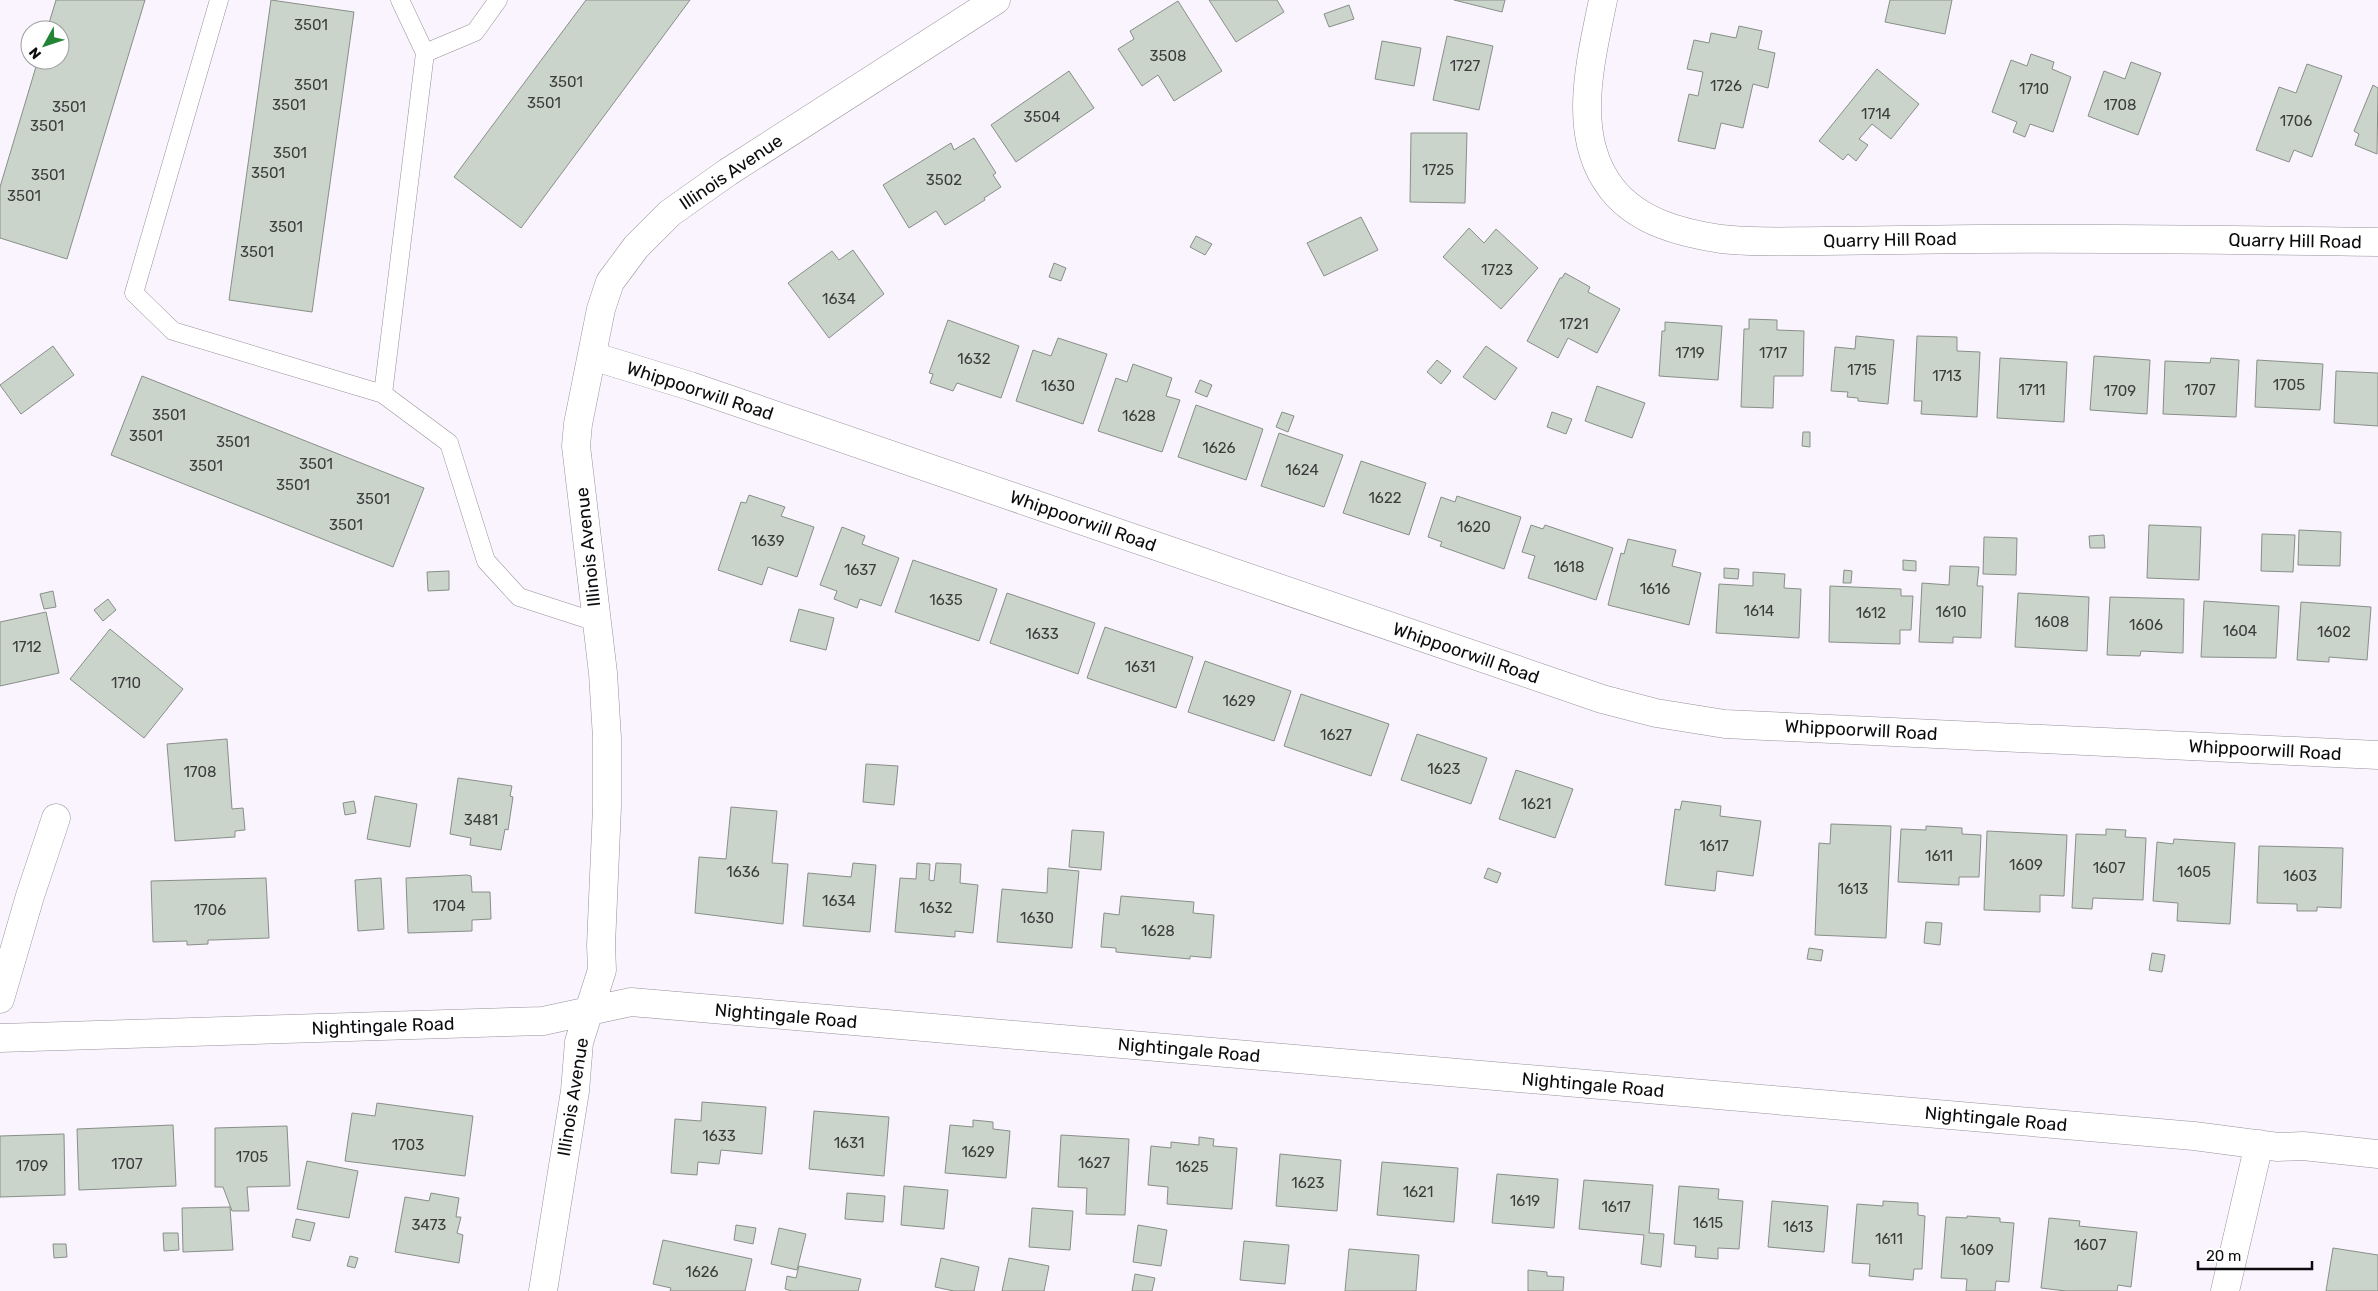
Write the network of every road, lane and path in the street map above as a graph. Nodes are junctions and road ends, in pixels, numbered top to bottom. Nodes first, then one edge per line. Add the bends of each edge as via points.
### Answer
1 (218, 0) edge
2 (400, 0) edge
3 (498, 0) edge
4 (996, 0) edge
5 (1603, 0) edge
6 (425, 53) junction
7 (2378, 242) edge
8 (592, 356) junction
9 (383, 394) junction
10 (596, 622) junction
11 (2378, 755) edge
12 (56, 818) dead end
13 (0, 999) edge
14 (590, 1012) junction
15 (0, 1038) edge
16 (2259, 1144) junction
17 (2378, 1154) edge
18 (543, 1291) edge
19 (2225, 1291) edge

1 - 9 lane via 134,293 173,331
2 - 6 lane
3 - 6 lane via 475,32
4 - 8 street, Illinois Avenue via 728,172 670,213 636,247 610,282 601,308
5 - 7 street, Quarry Hill Road via 1588,92 1588,129 1597,164 1612,190 1639,214 1674,230 1722,239 1772,242 2076,238
6 - 9 lane
8 - 10 street, Illinois Avenue via 576,446
8 - 11 street, Whippoorwill Road via 690,386 1592,696 1656,713 1725,724
9 - 10 lane via 449,443 486,561 519,597
10 - 14 street, Illinois Avenue via 607,738 607,807 602,970
12 - 13 street
14 - 15 street, Nightingale Road via 543,1021
14 - 16 street, Nightingale Road via 631,1002 2174,1134
14 - 18 street, Illinois Avenue via 579,1042 575,1091
16 - 17 street, Nightingale Road
16 - 19 street

